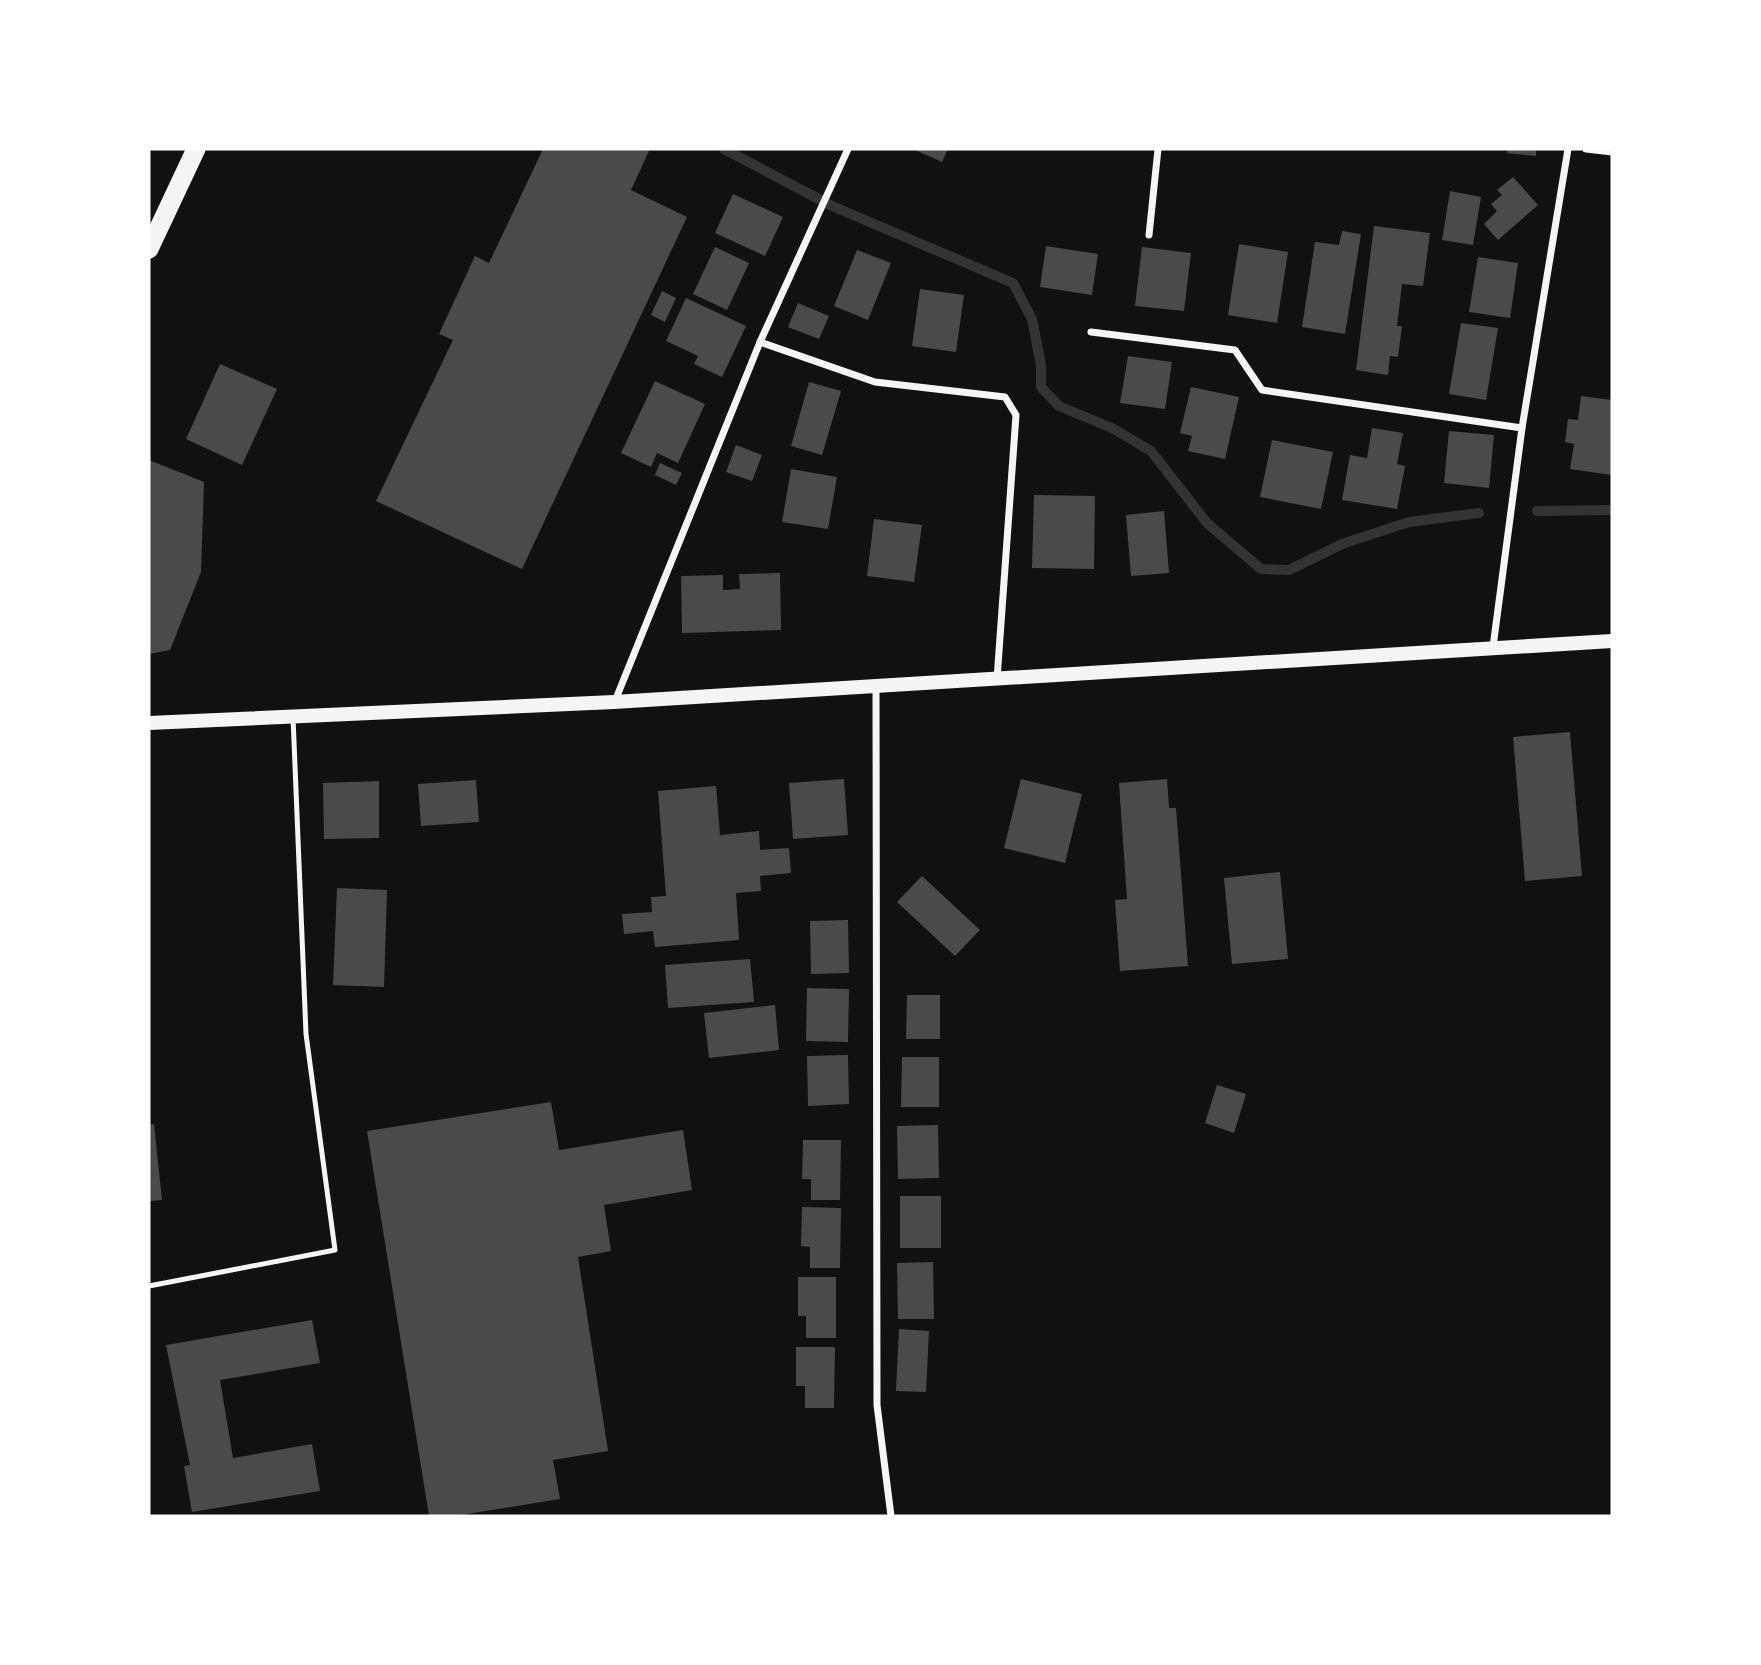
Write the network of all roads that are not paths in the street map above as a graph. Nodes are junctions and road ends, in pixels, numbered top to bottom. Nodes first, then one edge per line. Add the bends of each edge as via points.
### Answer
1 (196, 149) edge
2 (848, 149) edge
3 (1158, 149) edge
4 (1568, 149) edge
5 (1586, 149) edge
6 (1612, 152) edge
7 (1149, 235) dead end
8 (149, 249) edge
9 (1091, 332) dead end
10 (760, 342) junction
11 (1522, 428) junction
12 (1612, 641) edge
13 (1493, 647) junction
14 (997, 679) junction
15 (876, 686) junction
16 (614, 702) junction
17 (293, 716) junction
18 (149, 723) edge
19 (149, 1286) edge
20 (891, 1516) edge

1 - 8 highway
2 - 10 street
3 - 7 street
4 - 11 street
5 - 6 street
9 - 11 street via 1235,350 1262,390
10 - 14 street via 875,382 1005,397 1016,415
10 - 16 street
11 - 13 street
12 - 13 main road
13 - 14 main road
14 - 15 main road
15 - 16 main road
15 - 20 street via 877,1405
16 - 17 main road
17 - 18 main road
17 - 19 lane via 306,1034 335,1250

